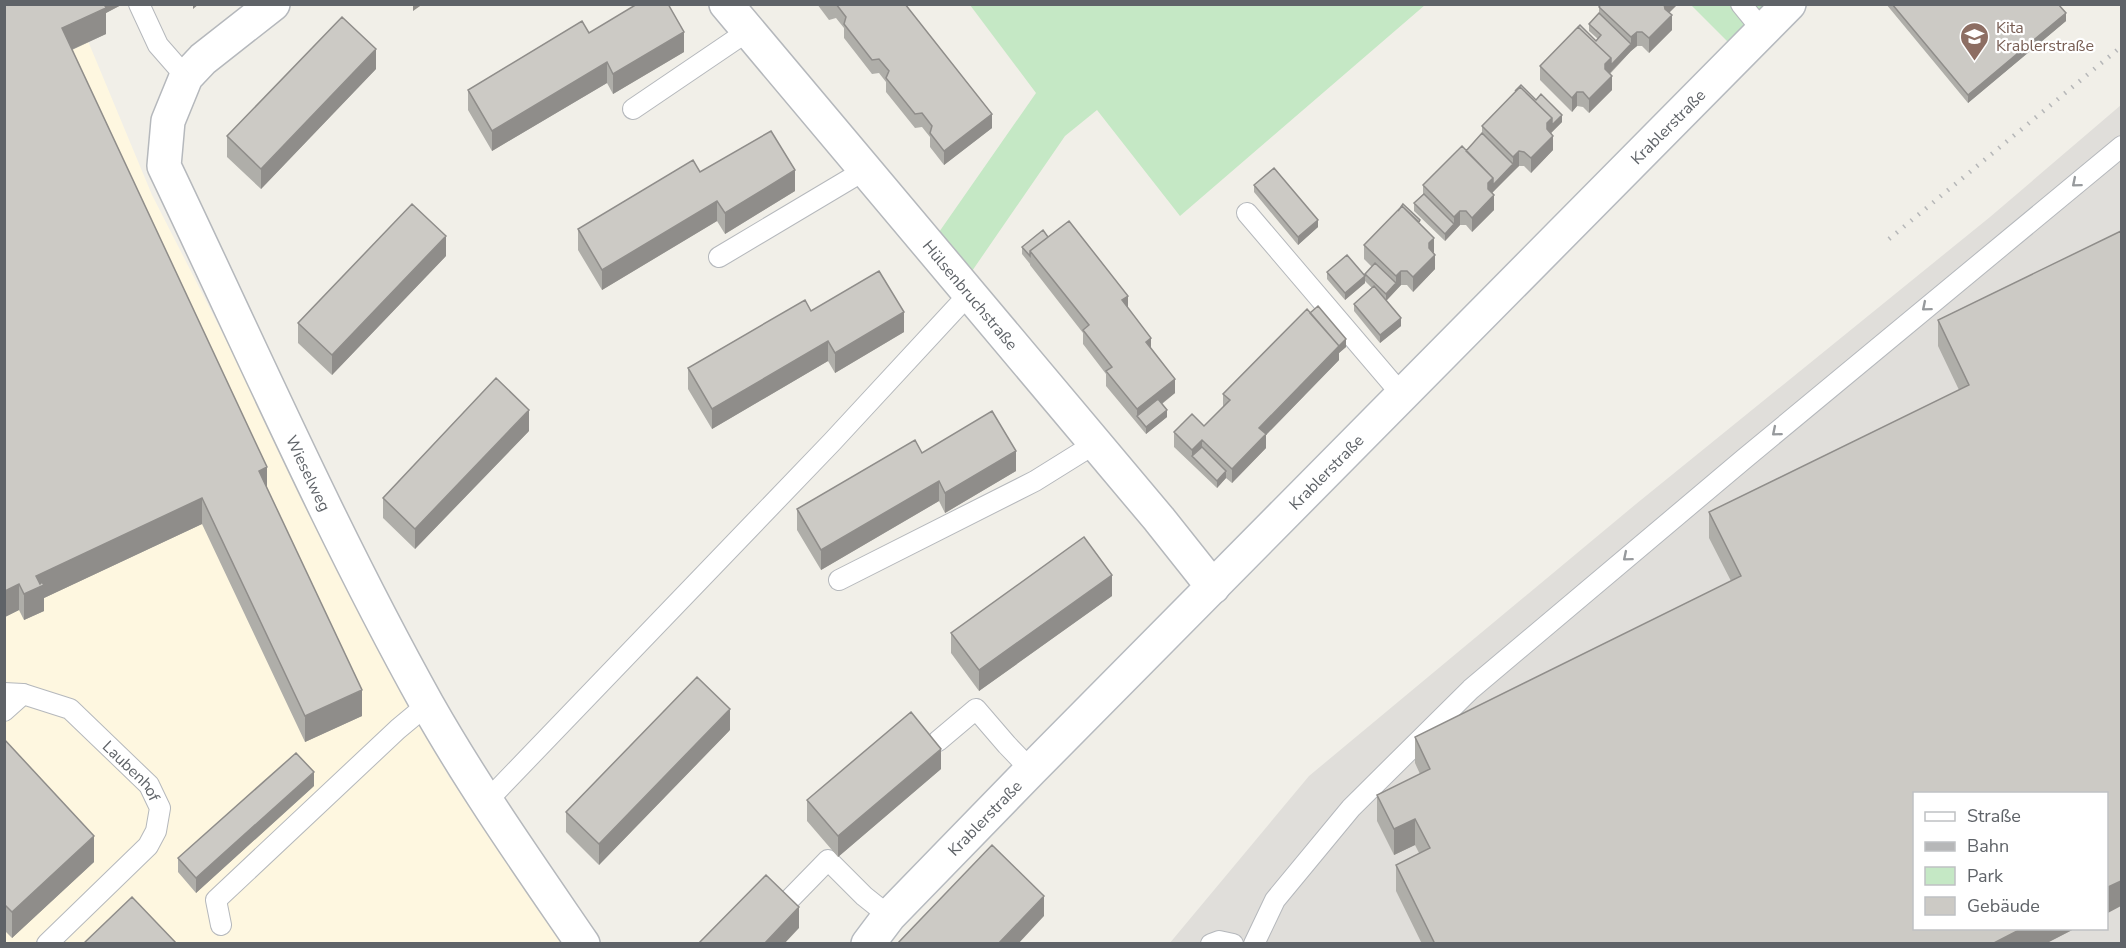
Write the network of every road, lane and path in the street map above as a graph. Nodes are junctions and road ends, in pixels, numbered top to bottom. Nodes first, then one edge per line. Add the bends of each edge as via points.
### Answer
1 (139, 4) edge
2 (273, 4) edge
3 (726, 4) edge
4 (1741, 4) edge
5 (1787, 5) edge
6 (748, 31) junction
7 (1763, 31) junction
8 (186, 77) junction
9 (633, 109) dead end
10 (2121, 146) edge
11 (865, 170) junction
12 (1247, 213) dead end
13 (719, 258) dead end
14 (969, 294) junction
15 (1403, 396) junction
16 (1096, 444) junction
17 (839, 580) dead end
18 (1213, 587) junction
19 (14, 693) edge
20 (428, 704) junction
21 (4, 711) edge
22 (939, 741) dead end
23 (1031, 770) junction
24 (486, 802) junction
25 (787, 902) edge
26 (889, 916) junction
27 (221, 925) dead end
28 (46, 944) edge
29 (583, 944) edge
30 (868, 944) edge
31 (1211, 944) edge
32 (1233, 944) edge
33 (1254, 944) edge

1 - 8 lane via 158,45
2 - 8 street, Wieselweg
3 - 6 street, Hülsenbruchstraße
4 - 7 lane
5 - 7 street, Krablerstraße
6 - 9 lane
6 - 11 street, Hülsenbruchstraße
7 - 15 street, Krablerstraße
8 - 20 street, Wieselweg via 168,121 164,166 379,614
10 -> 33 lane via 1471,688 1351,808 1275,900
11 - 13 lane
11 - 14 street, Hülsenbruchstraße
12 - 15 lane
14 - 16 street, Hülsenbruchstraße
14 - 24 lane
15 - 18 street, Krablerstraße
16 - 17 lane via 1035,481
16 - 18 street, Hülsenbruchstraße
18 - 23 street, Krablerstraße
19 - 21 lane
19 - 28 lane, Laubenhof via 70,709 149,784 160,808 156,831 148,846
20 - 24 street, Wieselweg
20 - 27 lane via 216,900
22 - 23 lane via 976,709
23 - 26 street, Krablerstraße
24 - 29 street, Wieselweg
25 - 26 lane via 828,860
26 - 30 street, Krablerstraße
31 - 32 lane

